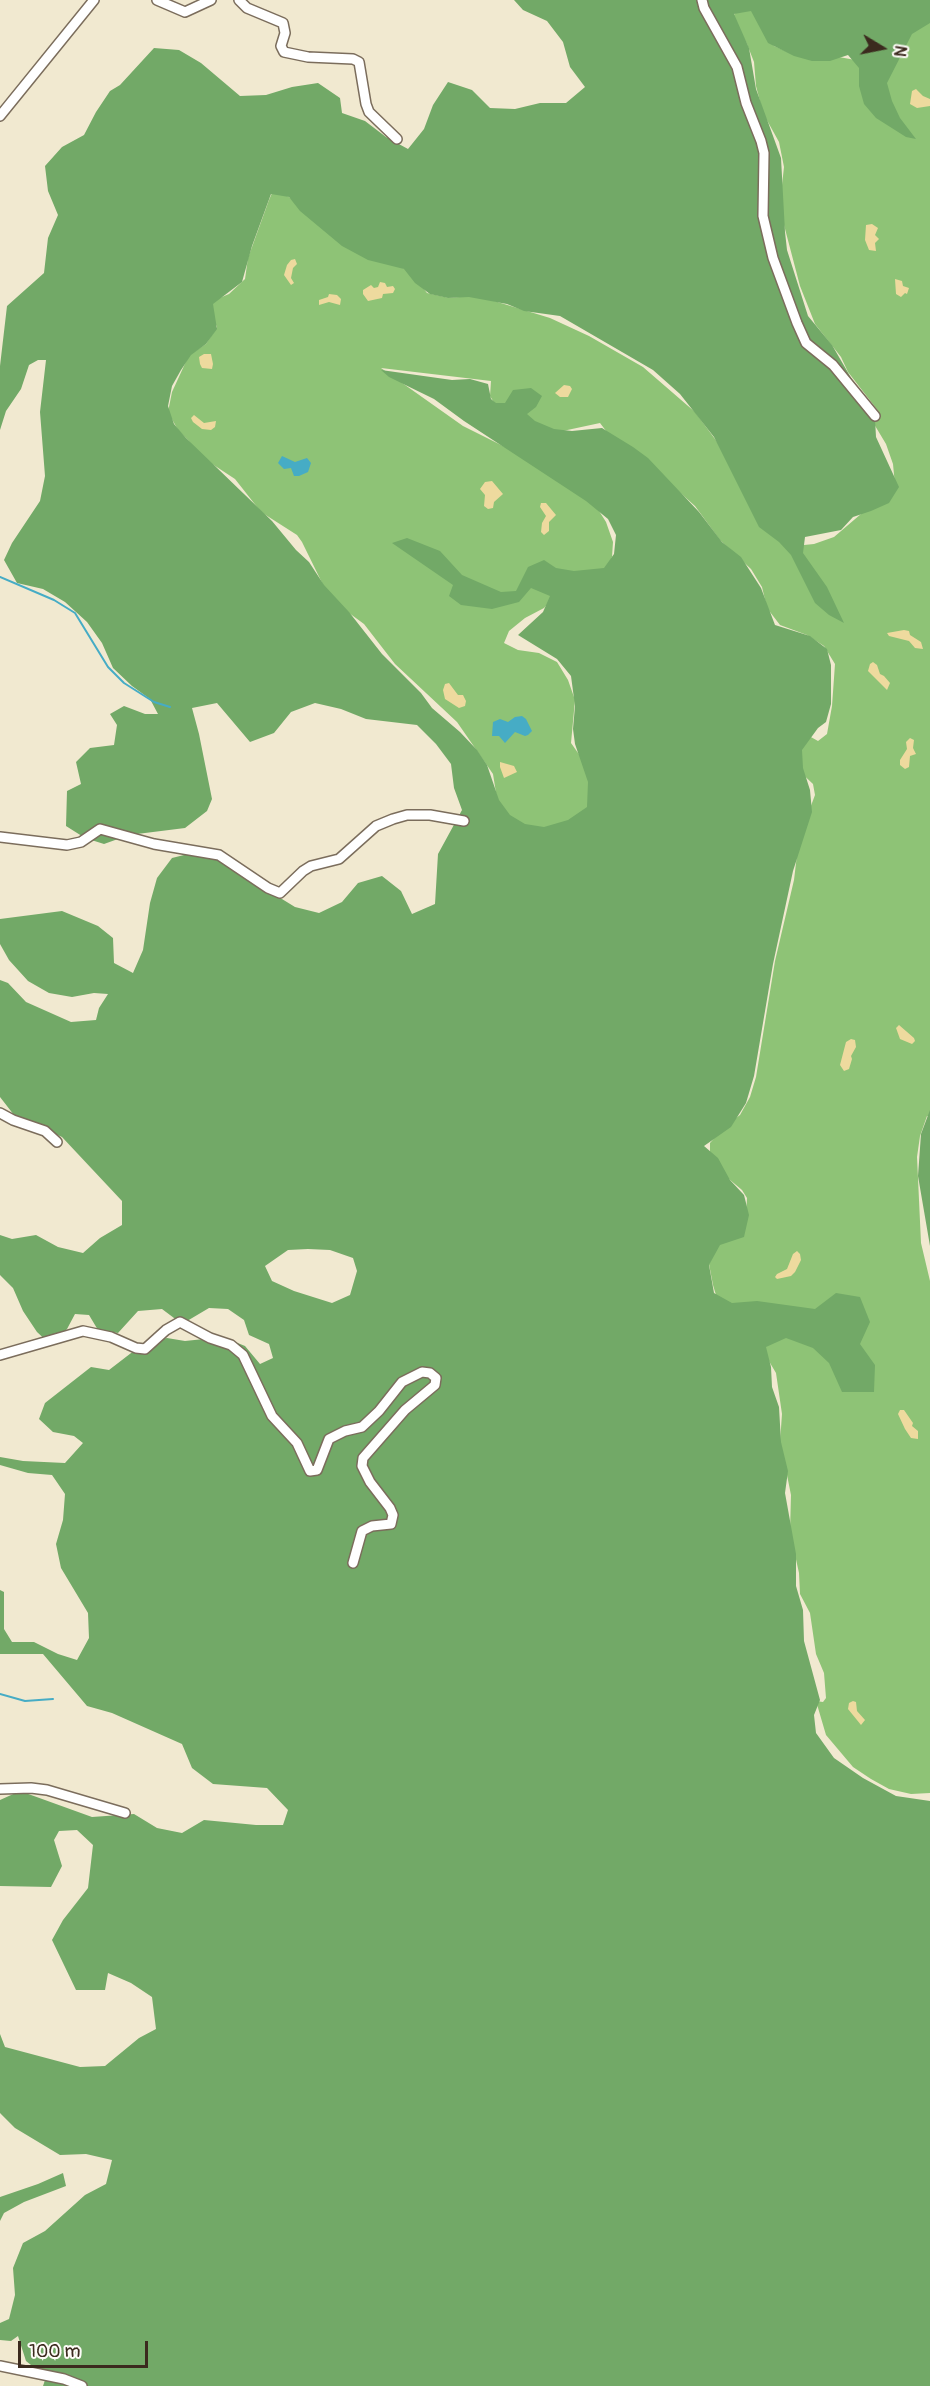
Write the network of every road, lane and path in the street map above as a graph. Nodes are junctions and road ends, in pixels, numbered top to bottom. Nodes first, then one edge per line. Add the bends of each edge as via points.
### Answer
1 (94, 0) edge
2 (157, 0) edge
3 (211, 0) edge
4 (239, 0) edge
5 (702, 0) edge
6 (0, 116) edge
7 (397, 139) dead end
8 (875, 416) dead end
9 (464, 821) dead end
10 (0, 837) edge
11 (0, 1113) edge
12 (57, 1142) dead end
13 (0, 1355) edge
14 (353, 1563) dead end
15 (0, 1789) edge
16 (125, 1813) dead end
17 (0, 2366) edge
18 (82, 2386) edge

1 - 6 street
2 - 3 street via 185,12
4 - 7 street via 247,8 283,23 284,52 359,62 369,112
5 - 8 street via 737,67 761,141 763,216 773,258 797,323 806,343 833,365
9 - 10 street via 430,815 393,819 376,826 339,859 303,871 280,893 219,855 154,844 100,829 81,842 67,845
11 - 12 street via 45,1131
13 - 14 street via 83,1331 145,1348 180,1322 231,1345 243,1355 272,1416 297,1443 310,1471 317,1470 329,1439 362,1427 402,1382 422,1372 430,1373 436,1378 435,1385 405,1410 363,1458 366,1474 393,1515 391,1524 362,1531
15 - 16 street via 47,1790
17 - 18 street

